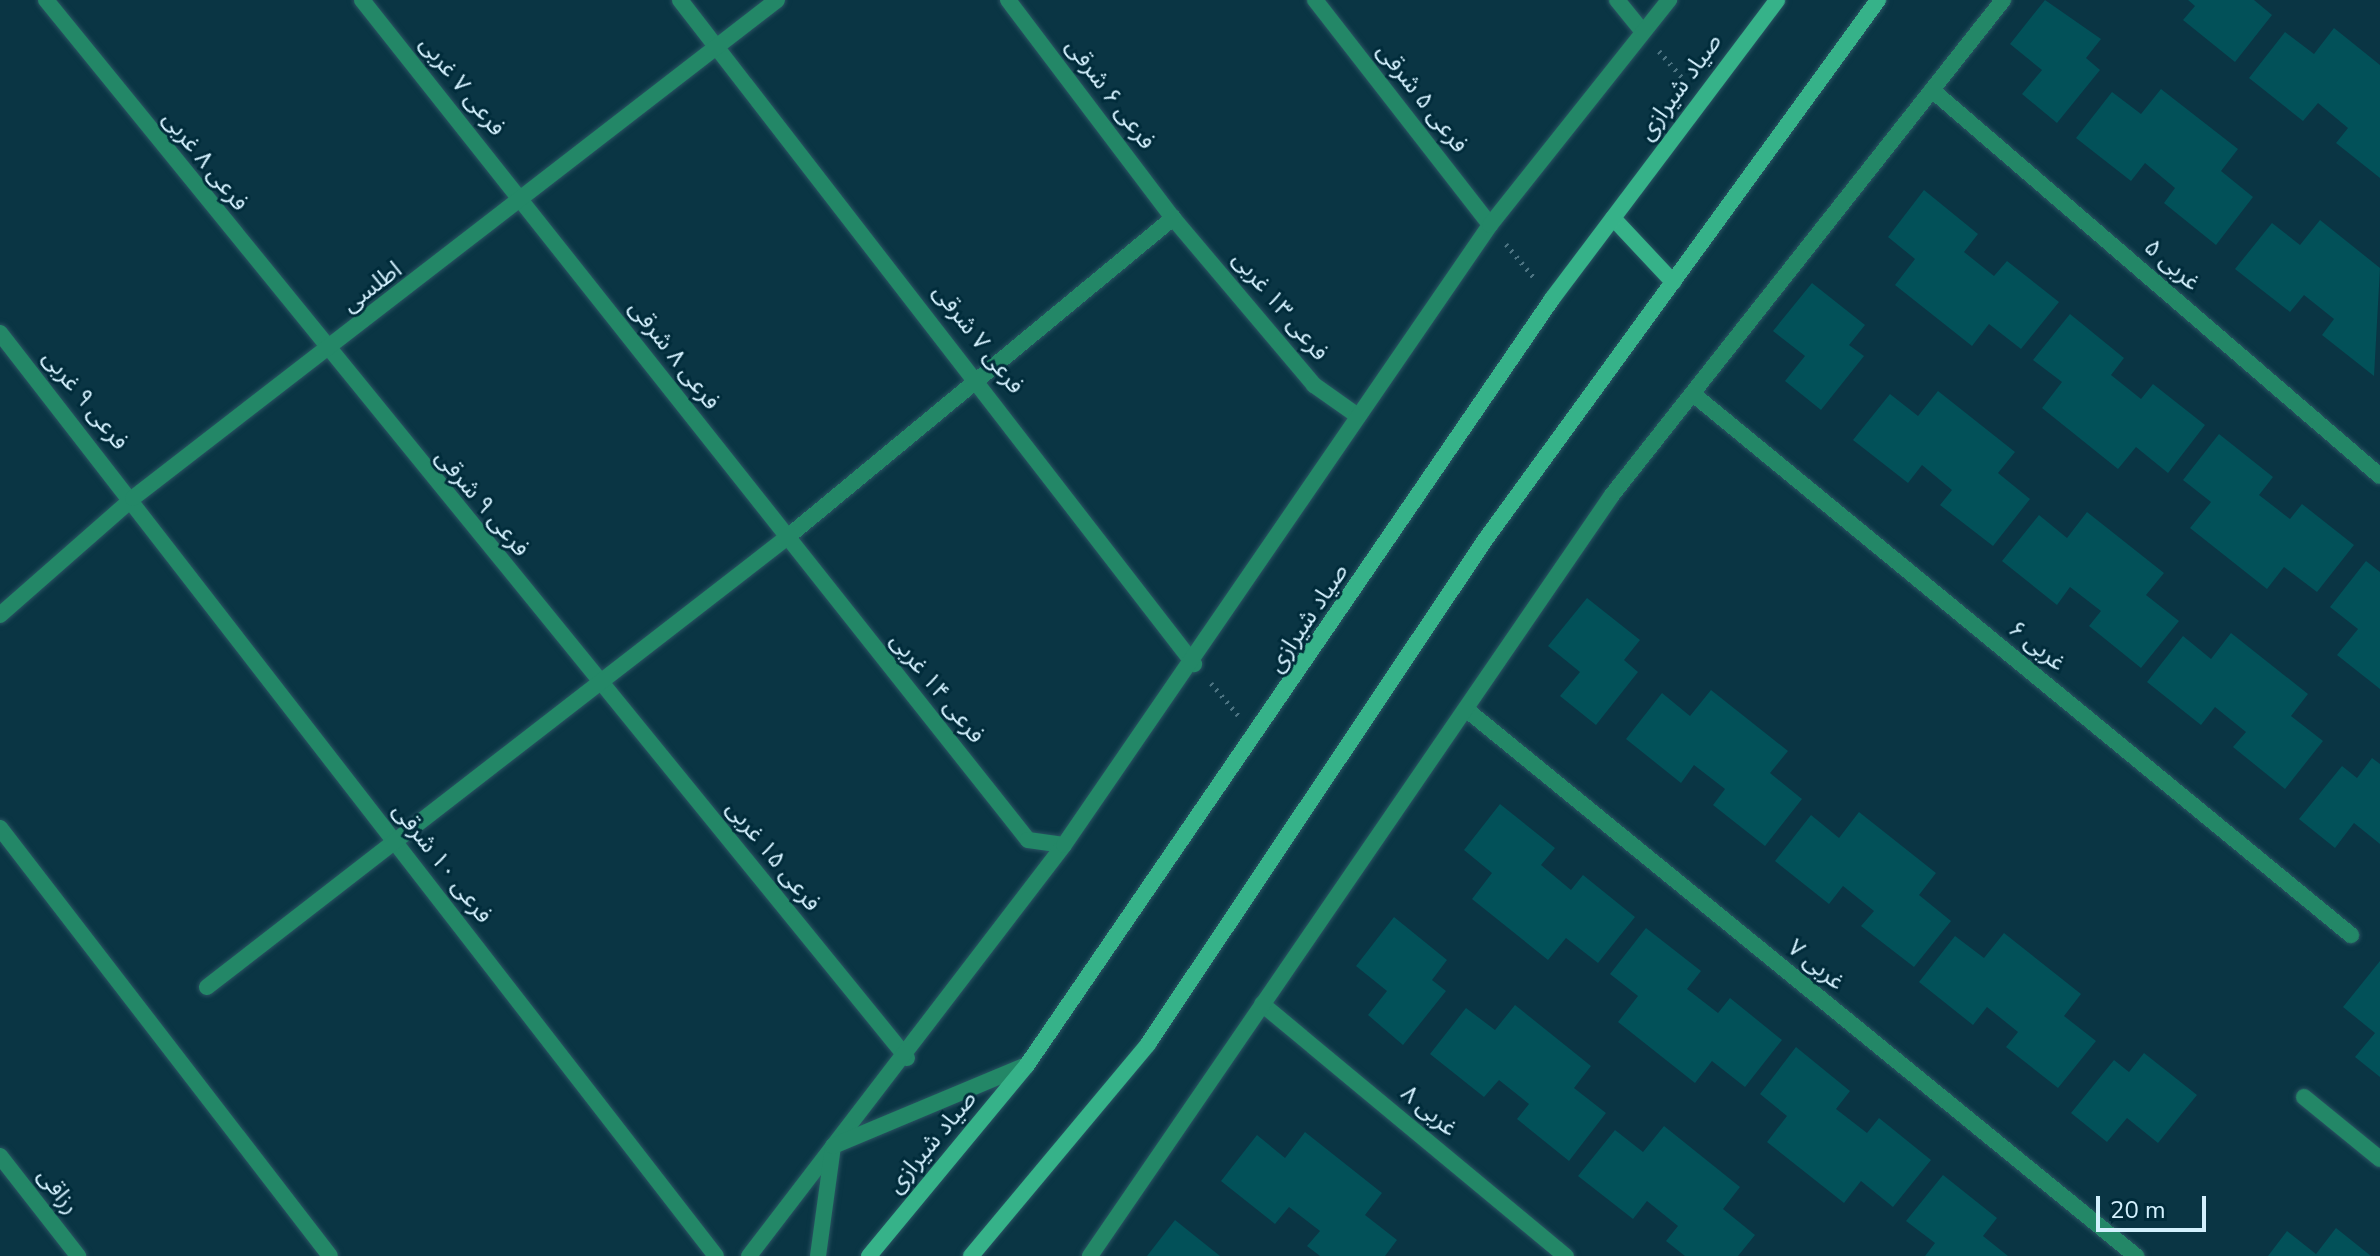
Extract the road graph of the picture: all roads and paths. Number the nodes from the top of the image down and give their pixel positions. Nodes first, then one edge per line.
1 (46, 0) edge
2 (362, 0) edge
3 (680, 0) edge
4 (777, 0) edge
5 (1008, 0) edge
6 (1315, 0) edge
7 (1617, 0) edge
8 (1669, 0) edge
9 (1777, 0) edge
10 (1878, 0) edge
11 (2003, 0) edge
12 (1643, 32) junction
13 (718, 49) junction
14 (1932, 90) junction
15 (1702, 100) junction
16 (524, 202) junction
17 (1173, 218) junction
18 (1613, 218) junction
19 (1490, 225) junction
20 (1673, 282) junction
21 (1552, 299) junction
22 (0, 333) edge
23 (327, 352) junction
24 (980, 379) junction
25 (1693, 394) junction
26 (1358, 416) junction
27 (2380, 476) edge
28 (133, 498) junction
29 (785, 539) junction
30 (0, 615) edge
31 (1194, 664) junction
32 (601, 684) junction
33 (1467, 710) junction
34 (1256, 735) junction
35 (0, 828) edge
36 (396, 844) junction
37 (1064, 845) junction
38 (2351, 935) dead end
39 (207, 987) dead end
40 (1262, 1004) junction
41 (907, 1058) junction
42 (1027, 1065) junction
43 (2304, 1097) dead end
44 (833, 1146) junction
45 (0, 1156) edge
46 (2380, 1159) edge
47 (78, 1256) edge
48 (330, 1256) edge
49 (716, 1256) edge
50 (749, 1256) edge
51 (818, 1256) edge
52 (869, 1256) edge
53 (971, 1256) edge
54 (1090, 1256) edge
55 (1566, 1256) edge
56 (2136, 1256) edge

1 - 23 street, فرعی ۸ غربی
2 - 16 street, فرعی ۷ غربی
3 - 13 street, فرعی ۷ شرقی
4 - 13 street, اطلسی
5 - 17 street, فرعی ۶ شرقی
6 - 19 street, فرعی ۵ شرقی
7 - 12 street
8 - 12 street
9 - 15 main road, صیاد شیرازی
10 - 20 main road
11 - 14 street
12 - 15 path
12 - 19 street
13 - 16 street, اطلسی
13 - 24 street, فرعی ۷ شرقی
14 - 25 street
14 - 27 street, ۵ غربی
15 - 18 main road, صیاد شیرازی
16 - 23 street, اطلسی
16 - 29 street, فرعی ۸ شرقی
17 - 24 street
17 - 26 street, فرعی ۱۳ غربی
18 - 20 main road
18 - 21 main road, صیاد شیرازی
19 - 21 path
19 - 26 street
20 - 53 main road
21 - 34 main road, صیاد شیرازی
22 - 28 street, فرعی ۹ غربی
23 - 28 street, اطلسی
23 - 32 street, فرعی ۹ شرقی
24 - 29 street
24 - 31 street, فرعی ۷ شرقی
25 - 33 street
25 - 38 street, ۶ غربی
26 - 31 street
28 - 30 street, اطلسی
28 - 36 street, فرعی ۱۰ شرقی
29 - 32 street
29 - 37 street, فرعی ۱۴ غربی
31 - 34 path
31 - 37 street
32 - 36 street
32 - 41 street, فرعی ۱۵ غربی
33 - 40 street
33 - 56 street, ۷ غربی
34 - 42 main road, صیاد شیرازی
35 - 48 street
36 - 39 street
36 - 49 street, فرعی ۱۰ شرقی
37 - 41 street
40 - 54 street
40 - 55 street, ۸ غربی
41 - 44 street
42 - 44 street
42 - 52 main road, صیاد شیرازی
43 - 46 street
44 - 50 street
44 - 51 street
45 - 47 street, رزاقی

